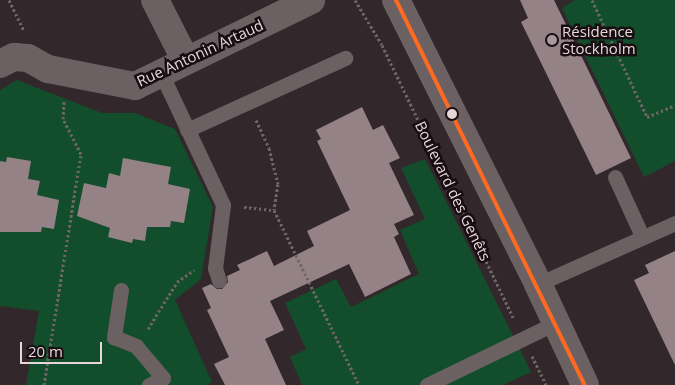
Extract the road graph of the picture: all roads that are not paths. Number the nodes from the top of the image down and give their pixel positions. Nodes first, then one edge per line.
1 (155, 0) edge
2 (311, 0) edge
3 (396, 0) edge
4 (345, 58) dead end
5 (186, 61) junction
6 (0, 64) edge
7 (161, 73) junction
8 (188, 130) junction
9 (615, 177) dead end
10 (675, 223) edge
11 (642, 236) junction
12 (219, 280) dead end
13 (538, 284) junction
14 (121, 290) dead end
15 (555, 323) junction
16 (149, 385) edge
17 (427, 385) edge
18 (585, 385) edge

1 - 5 street
2 - 5 street, Rue Antonin Artaud
3 - 13 street
4 - 8 lane
5 - 7 street, Rue Antonin Artaud
6 - 7 street, Rue Antonin Artaud
7 - 8 lane
8 - 12 lane
9 - 11 lane
10 - 11 lane
11 - 13 lane
13 - 15 street
14 - 16 lane
15 - 17 lane
15 - 18 street

